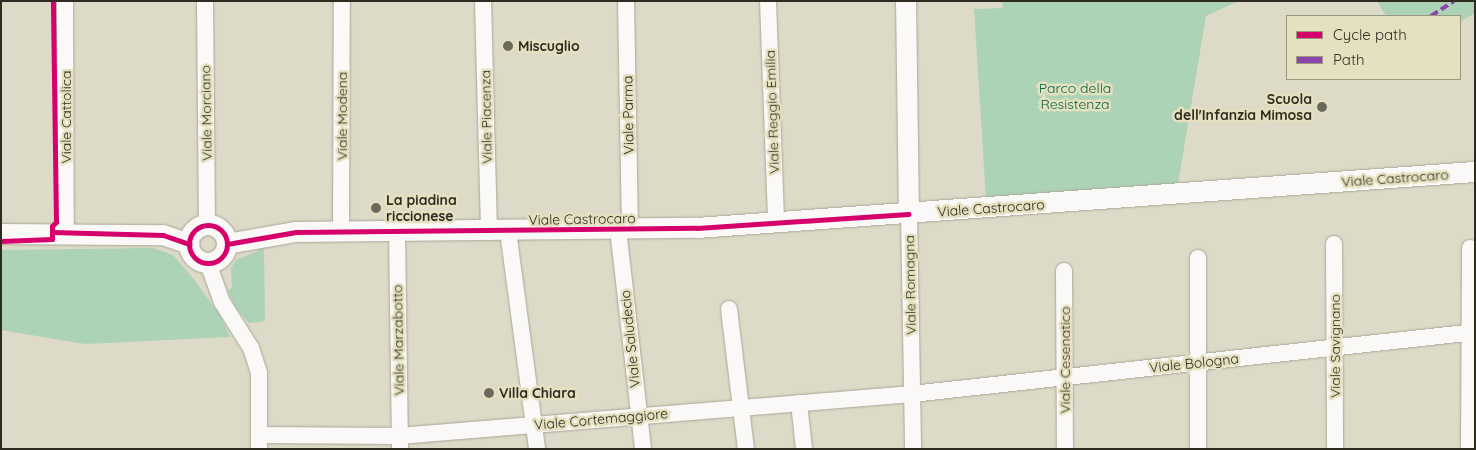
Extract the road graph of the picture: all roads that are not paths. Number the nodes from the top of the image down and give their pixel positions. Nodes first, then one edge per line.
1 (65, 1) edge
2 (205, 1) edge
3 (342, 1) edge
4 (484, 1) edge
5 (626, 1) edge
6 (768, 1) edge
7 (906, 1) edge
8 (1475, 172) edge
9 (909, 214) junction
10 (776, 223) junction
11 (207, 225) junction
12 (624, 229) junction
13 (66, 232) junction
14 (342, 232) junction
15 (404, 232) junction
16 (491, 232) junction
17 (1, 234) edge
18 (189, 244) junction
19 (227, 244) junction
20 (1334, 244) dead end
21 (1470, 248) dead end
22 (1198, 258) dead end
23 (208, 263) junction
24 (1064, 271) dead end
25 (729, 308) dead end
26 (1472, 332) edge
27 (1334, 348) junction
28 (1198, 363) junction
29 (1065, 377) junction
30 (912, 394) junction
31 (799, 404) junction
32 (741, 408) junction
33 (639, 416) junction
34 (534, 425) junction
35 (259, 442) edge
36 (290, 442) edge
37 (399, 442) edge
38 (537, 449) edge
39 (643, 449) edge
40 (746, 449) edge
41 (804, 449) edge
42 (913, 449) edge
43 (1065, 449) edge
44 (1198, 449) edge
45 (1335, 449) edge
46 (1469, 449) edge

1 - 13 street, Viale Cattolica
2 - 11 street, Viale Morciano
3 - 14 street, Viale Modena
4 - 16 street, Viale Piacenza
5 - 12 street, Viale Parma
6 - 10 street, Viale Reggio Emilia
7 - 9 street, Viale Romagna
8 - 9 street, Viale Castrocaro
9 - 10 street, Viale Castrocaro
9 - 30 street, Viale Romagna
10 - 12 street, Viale Castrocaro
11 - 18 street
11 - 19 street
12 - 16 street, Viale Castrocaro
12 - 33 street, Viale Saludecio
13 - 17 street
13 - 18 street
14 - 15 street, Viale Castrocaro
14 - 19 street, Viale Castrocaro
15 - 16 street, Viale Castrocaro
15 - 37 street, Viale Marzabotto
16 - 34 street, Viale Piacenza
18 - 23 street
19 - 23 street
20 - 27 street, Viale Savignano
21 - 26 street
22 - 28 street
23 - 35 street
24 - 29 street, Viale Cesenatico
25 - 32 street
26 - 27 street, Viale Bologna
26 - 46 street
27 - 28 street, Viale Bologna
27 - 45 street, Viale Savignano
28 - 29 street, Viale Bologna
28 - 44 street
29 - 30 street, Viale Bologna
29 - 43 street, Viale Cesenatico
30 - 31 street, Viale Cortemaggiore
30 - 42 street, Viale Romagna
31 - 32 street, Viale Cortemaggiore
31 - 41 street
32 - 33 street, Viale Cortemaggiore
32 - 40 street
33 - 34 street, Viale Cortemaggiore
33 - 39 street, Viale Saludecio
34 - 37 street, Viale Cortemaggiore
34 - 38 street, Viale Piacenza
35 - 36 street, Viale Cortemaggiore
36 - 37 street, Viale Cortemaggiore

